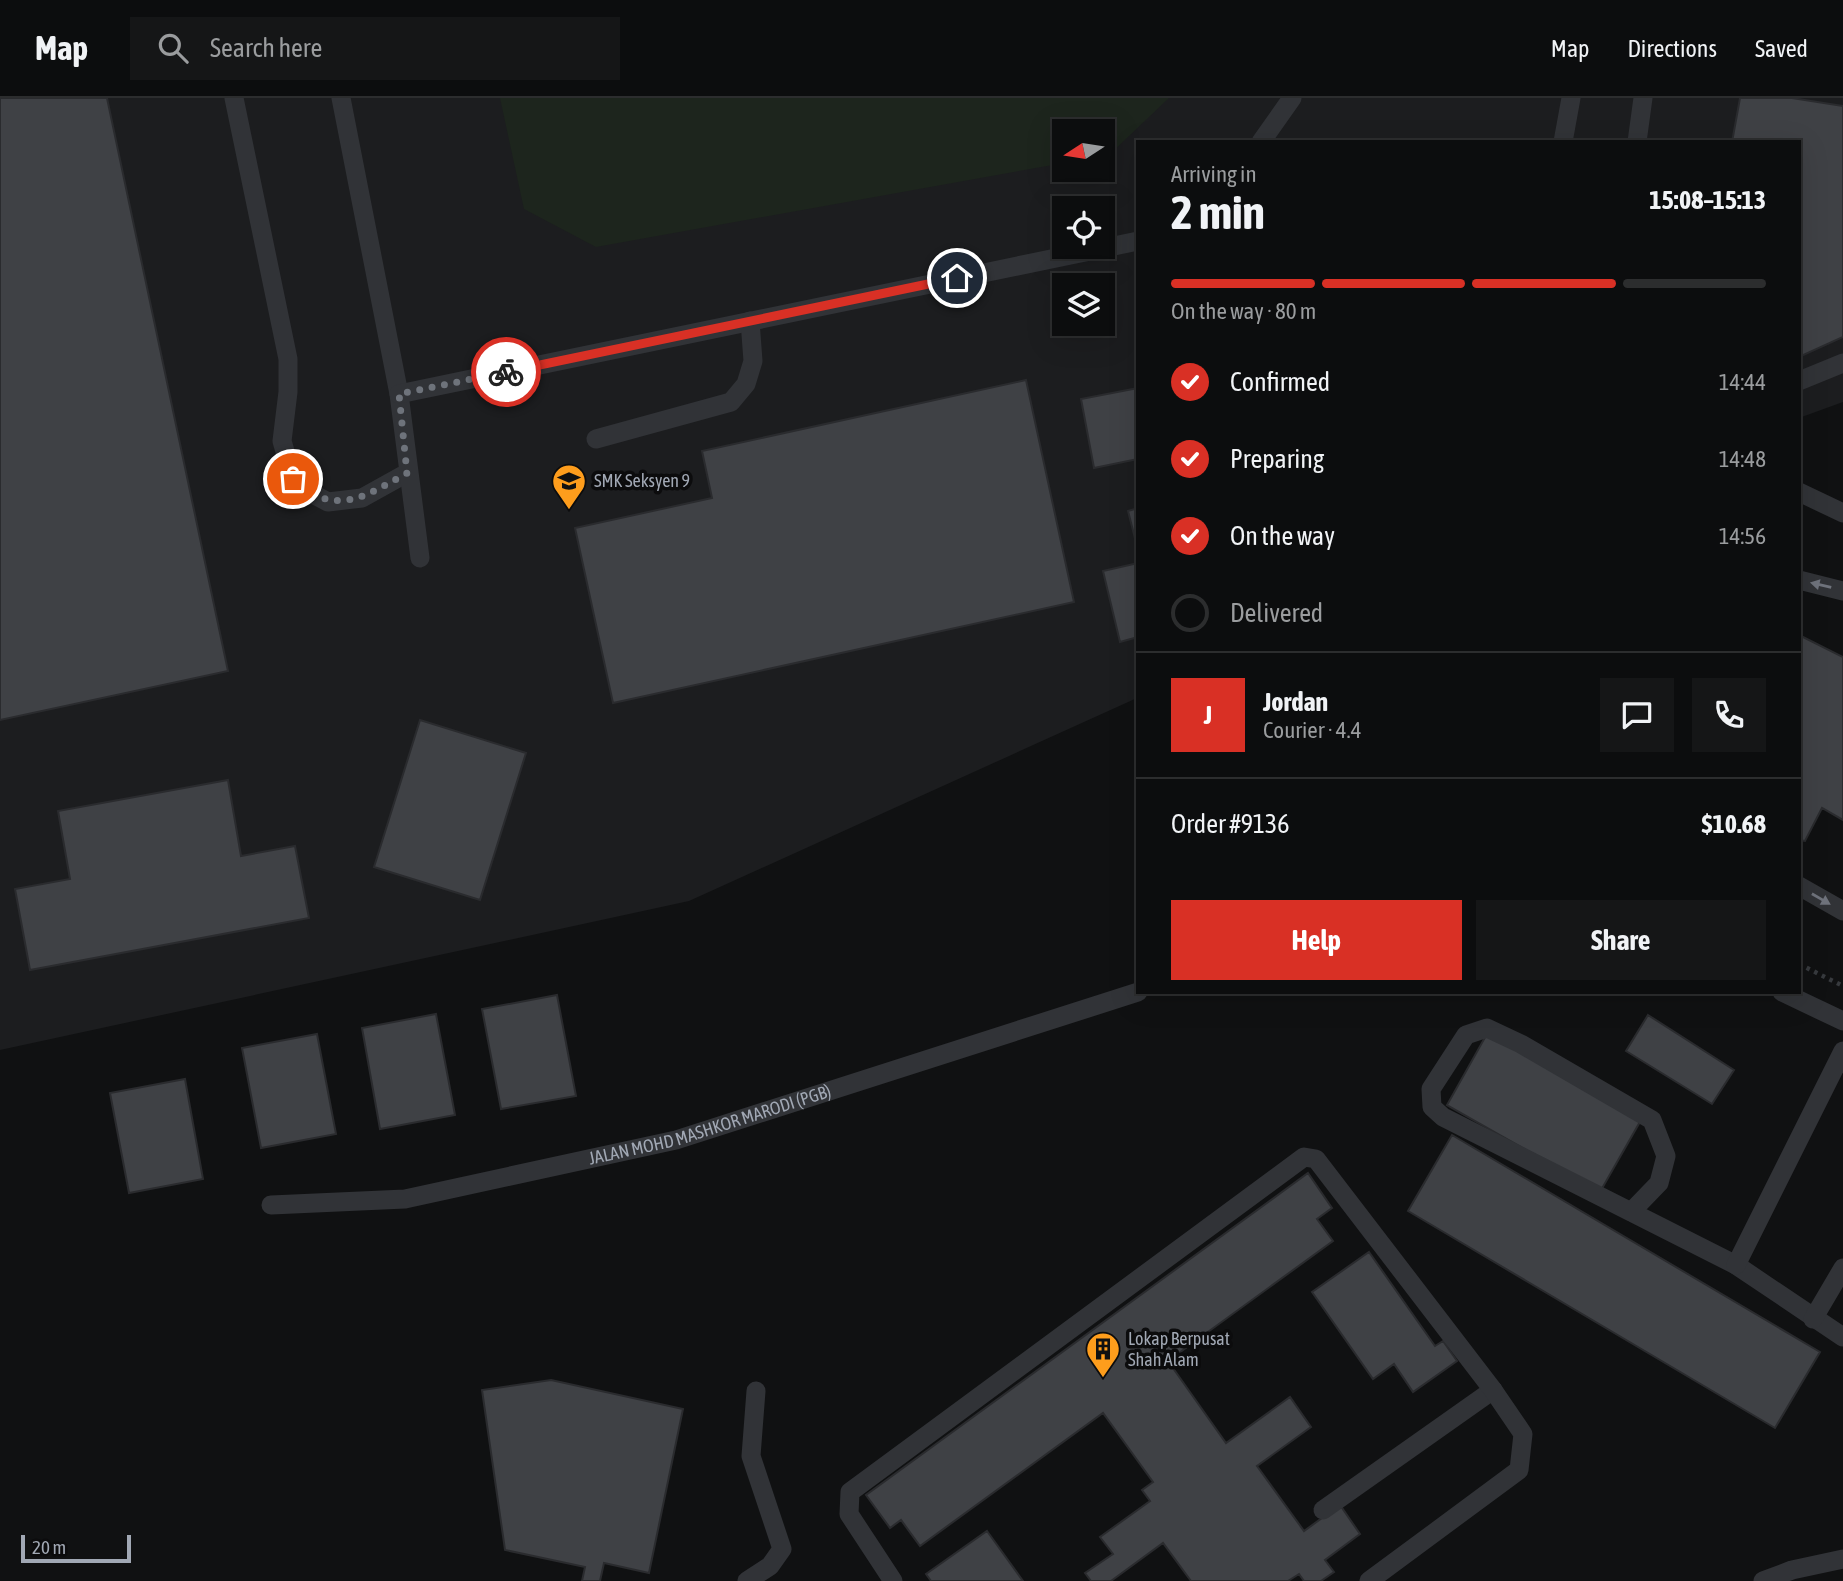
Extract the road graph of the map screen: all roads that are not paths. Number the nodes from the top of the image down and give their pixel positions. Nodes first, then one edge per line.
1 (234, 98) edge
2 (341, 98) edge
3 (1292, 98) edge
4 (1571, 98) edge
5 (1643, 98) edge
6 (1262, 140) edge
7 (1563, 140) edge
8 (1637, 140) edge
9 (1136, 241) edge
10 (750, 321) junction
11 (1843, 363) edge
12 (1801, 380) edge
13 (399, 394) junction
14 (596, 439) dead end
15 (407, 473) junction
16 (1801, 493) edge
17 (1843, 513) edge
18 (420, 558) dead end
19 (1801, 580) edge
20 (1843, 591) edge
21 (1801, 887) edge
22 (1843, 911) edge
23 (1136, 993) edge
24 (1786, 994) edge
25 (1843, 1021) edge
26 (1843, 1051) edge
27 (271, 1205) dead end
28 (1632, 1212) junction
29 (1736, 1265) junction
30 (1843, 1268) edge
31 (1813, 1319) junction
32 (1843, 1337) edge
33 (1493, 1390) junction
34 (756, 1391) dead end
35 (1323, 1510) dead end
36 (1843, 1559) edge
37 (747, 1581) edge
38 (893, 1581) edge
39 (1369, 1581) edge
40 (1763, 1581) edge

1 - 15 lane
2 - 13 lane
3 - 6 lane
4 - 7 lane
5 - 8 lane
9 - 10 lane
10 - 13 lane
10 - 14 lane
11 - 12 lane
13 - 15 lane
15 - 18 lane
16 - 17 lane
20 -> 19 lane
21 -> 22 lane
23 - 27 lane, JALAN MOHD MASHKOR MARODI (PGB)
24 - 25 lane
26 - 29 lane
28 - 28 lane
28 - 29 lane
29 - 31 lane
30 - 31 lane
31 - 32 lane
33 - 35 lane
33 - 38 lane
33 - 39 lane
34 - 37 lane
36 - 40 lane

